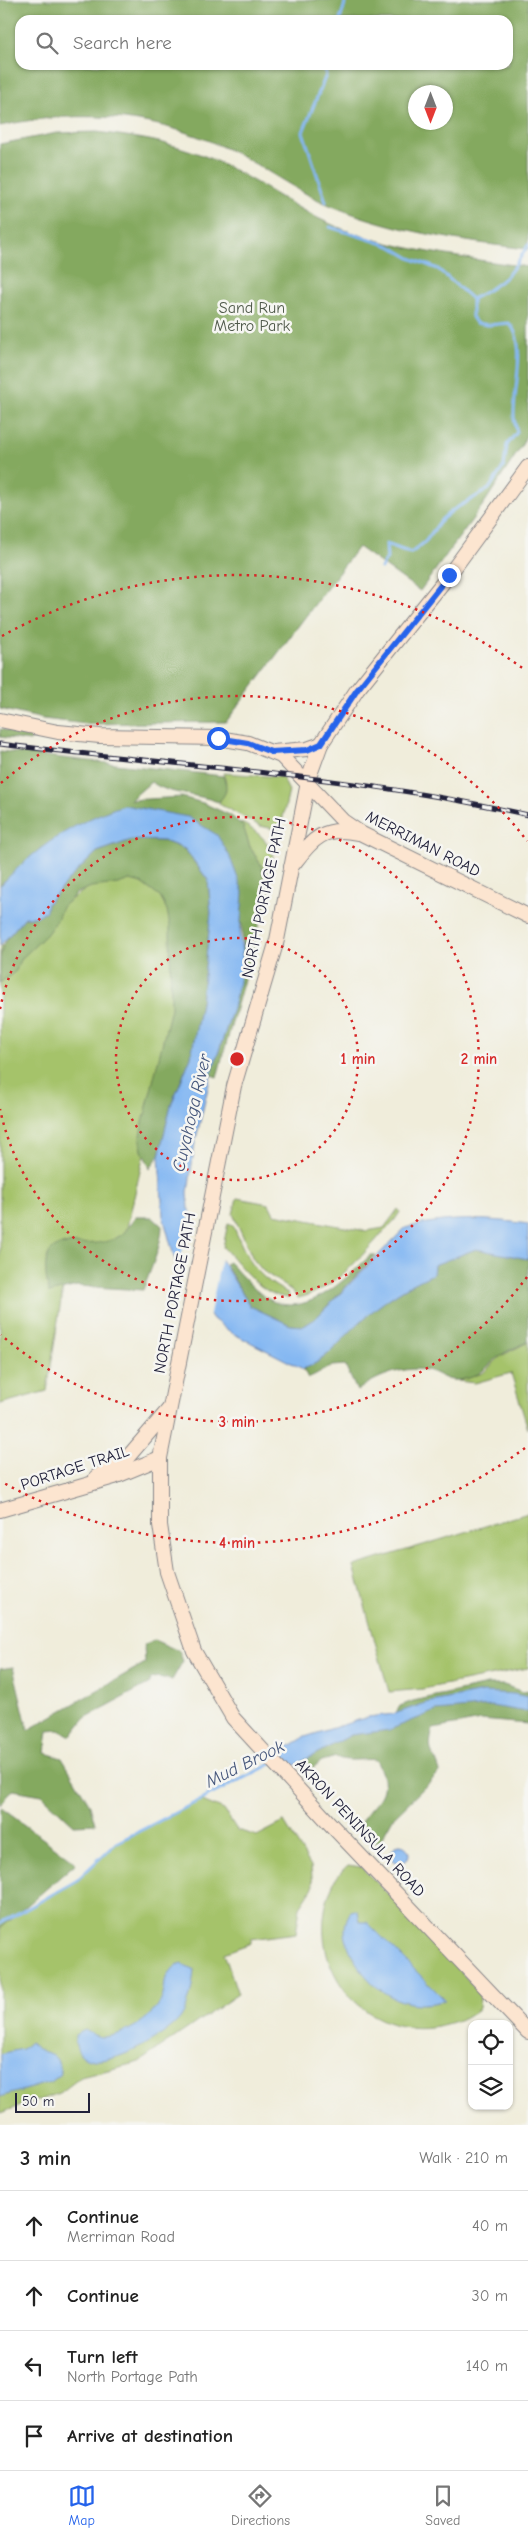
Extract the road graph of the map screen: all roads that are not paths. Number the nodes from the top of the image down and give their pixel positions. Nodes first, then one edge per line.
1 (528, 467) edge
2 (0, 720) edge
3 (321, 744) junction
4 (271, 752) junction
5 (308, 783) junction
6 (362, 834) junction
7 (290, 867) junction
8 (528, 916) edge
9 (171, 1406) junction
10 (160, 1458) junction
11 (82, 1486) junction
12 (0, 1510) edge
13 (528, 2032) edge

1 - 3 main road, NORTH PORTAGE PATH
2 - 4 main road, MERRIMAN ROAD
3 - 4 main road
3 - 5 main road, NORTH PORTAGE PATH
4 - 5 main road, MERRIMAN ROAD
5 - 6 main road, MERRIMAN ROAD
5 - 7 main road, NORTH PORTAGE PATH
6 - 7 main road
6 - 8 main road, MERRIMAN ROAD
7 - 9 main road, NORTH PORTAGE PATH
9 - 10 main road, NORTH PORTAGE PATH
9 - 11 main road
10 - 11 main road, PORTAGE TRAIL
10 - 13 main road, AKRON PENINSULA ROAD
11 - 12 main road, PORTAGE TRAIL

